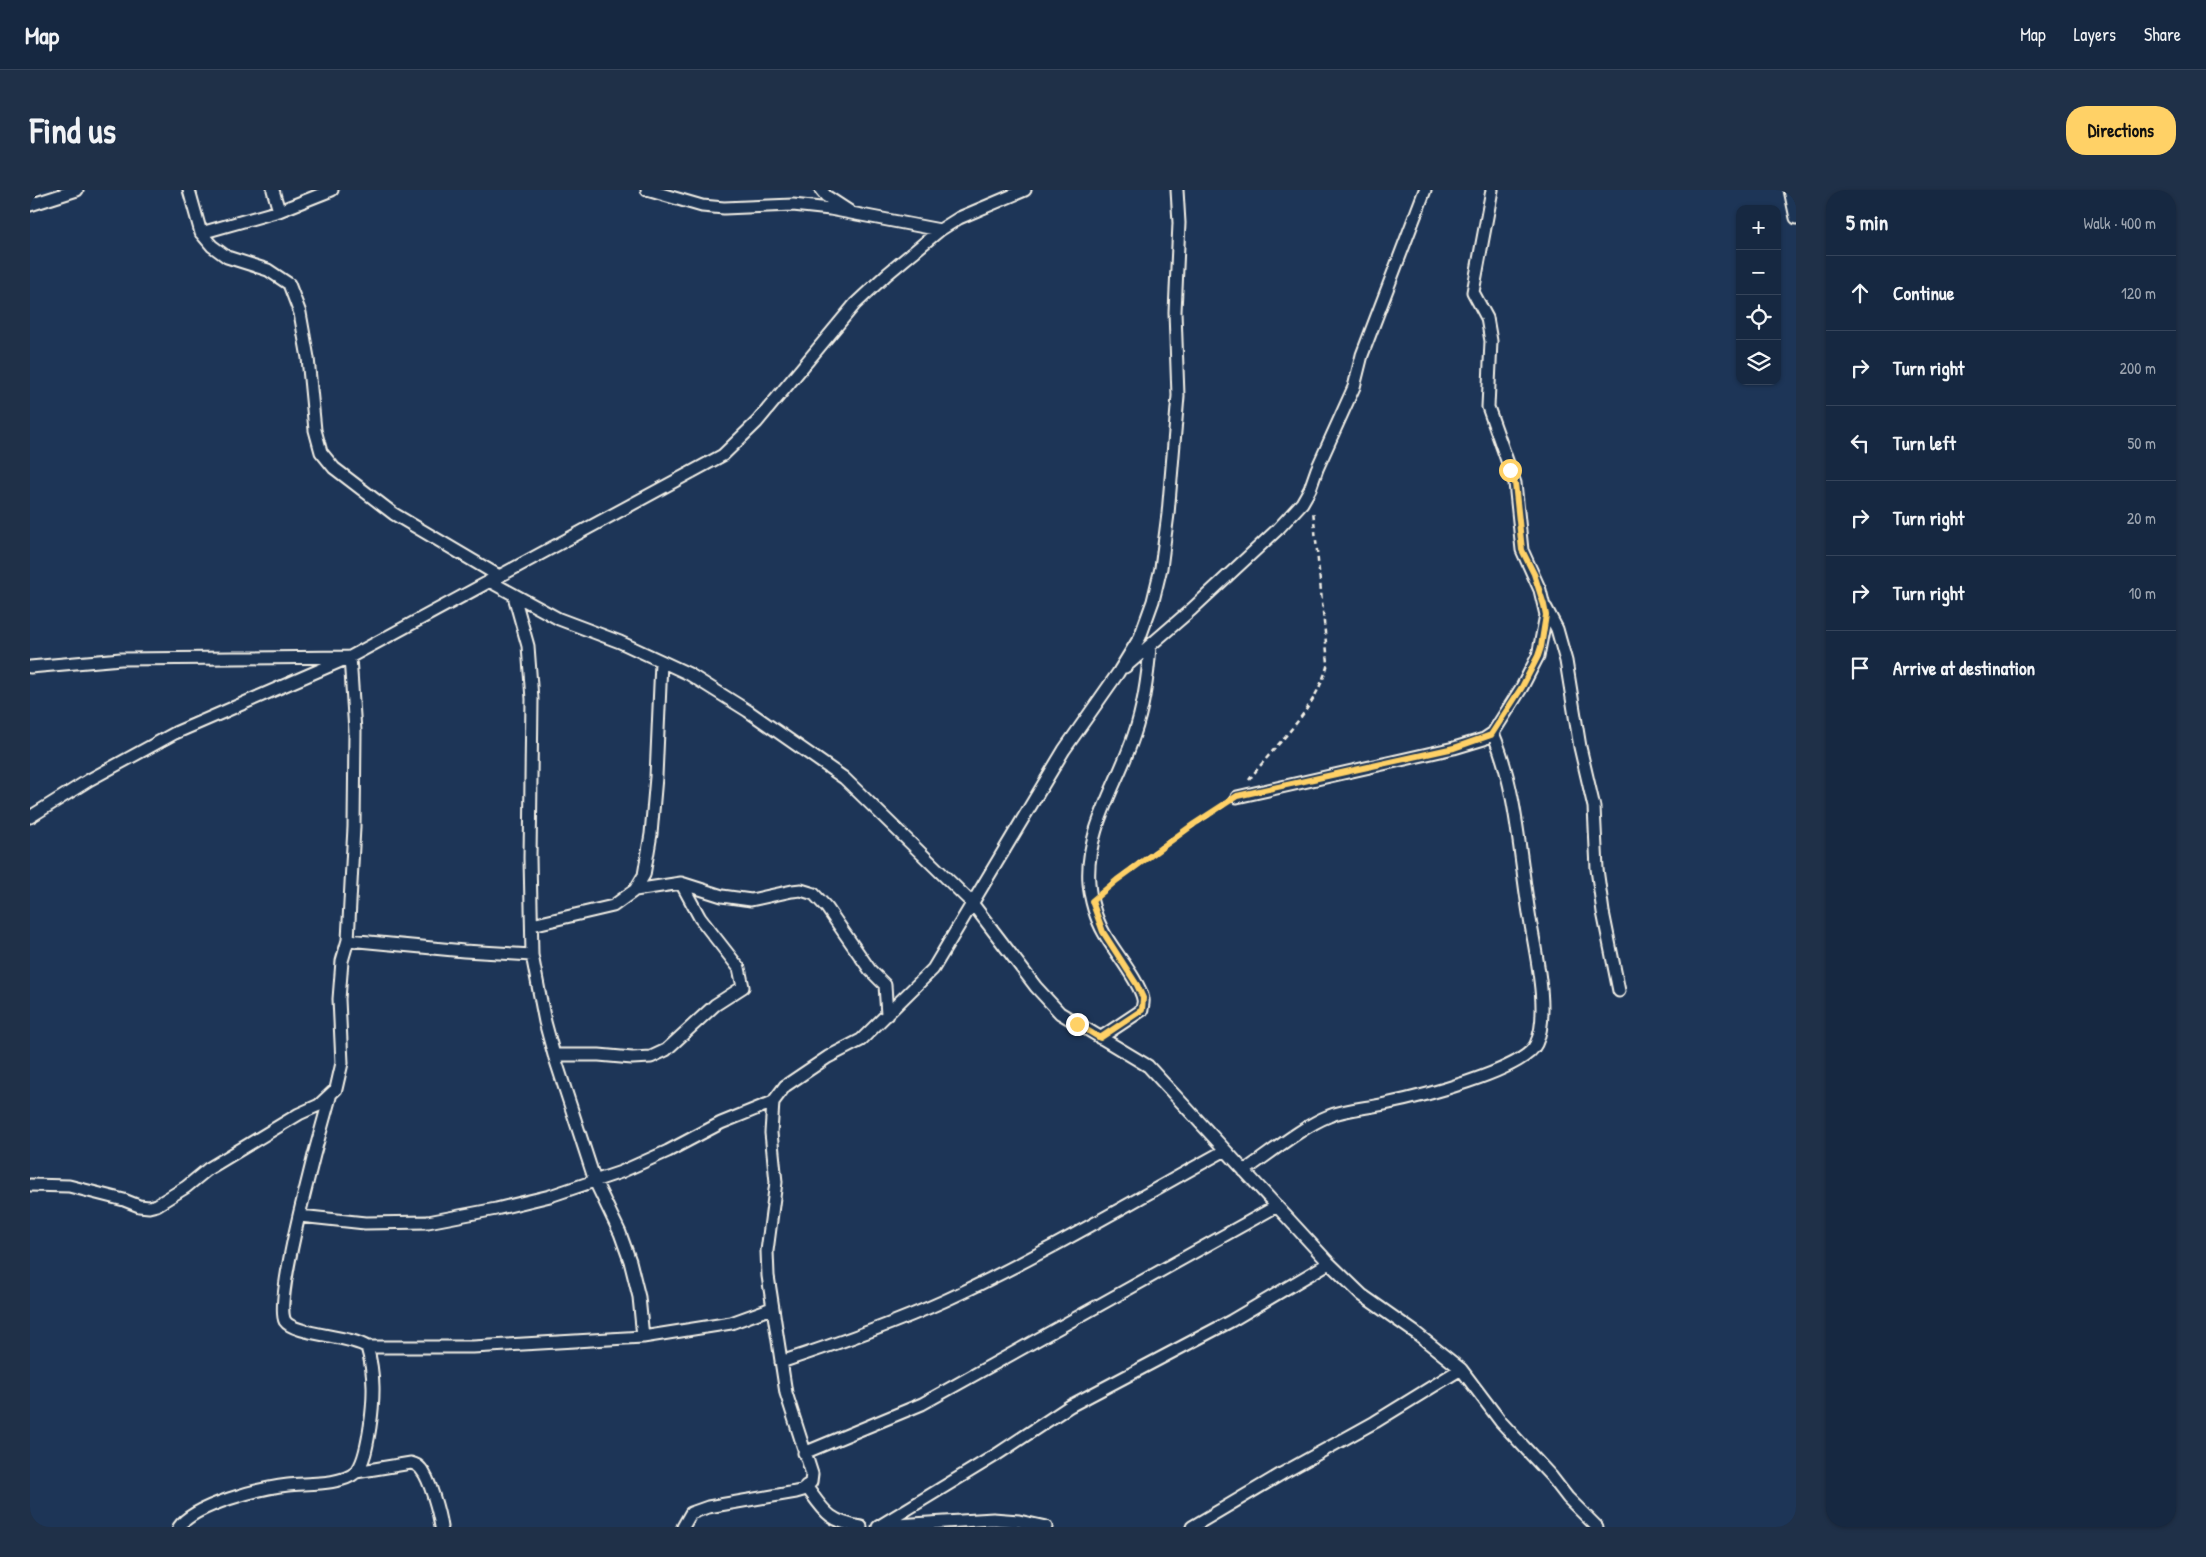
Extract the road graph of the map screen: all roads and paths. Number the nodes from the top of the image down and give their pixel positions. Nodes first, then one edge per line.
1 (76, 190) edge
2 (189, 190) edge
3 (273, 190) edge
4 (332, 190) edge
5 (647, 190) edge
6 (821, 190) edge
7 (1025, 190) edge
8 (1177, 190) edge
9 (1425, 190) edge
10 (1492, 190) edge
11 (1790, 190) edge
12 (30, 205) edge
13 (279, 210) junction
14 (855, 214) junction
15 (1796, 218) edge
16 (940, 230) junction
17 (202, 233) junction
18 (1310, 489) junction
19 (494, 578) junction
20 (514, 596) junction
21 (1544, 605) junction
22 (1150, 646) junction
23 (350, 656) junction
24 (662, 662) junction
25 (30, 667) edge
26 (1118, 673) junction
27 (1493, 732) junction
28 (1237, 796) junction
29 (30, 817) edge
30 (681, 883) junction
31 (635, 890) junction
32 (1092, 901) junction
33 (972, 903) junction
34 (532, 925) junction
35 (348, 940) junction
36 (532, 955) junction
37 (1619, 991) dead end
38 (887, 1015) junction
39 (1100, 1038) junction
40 (554, 1055) junction
41 (330, 1097) junction
42 (773, 1102) junction
43 (1224, 1151) junction
44 (1244, 1171) junction
45 (595, 1181) junction
46 (30, 1185) edge
47 (1278, 1206) junction
48 (300, 1216) junction
49 (1329, 1263) junction
50 (772, 1308) junction
51 (643, 1337) junction
52 (367, 1347) junction
53 (781, 1362) junction
54 (1461, 1369) junction
55 (804, 1453) junction
56 (356, 1472) junction
57 (806, 1486) junction
58 (179, 1527) edge
59 (442, 1527) edge
60 (683, 1527) edge
61 (861, 1527) edge
62 (875, 1527) edge
63 (878, 1527) edge
64 (1046, 1527) edge
65 (1192, 1527) edge
66 (1597, 1527) edge

1 - 12 street
2 - 17 street
3 - 13 street
4 - 13 street
5 - 14 street
6 - 14 street
7 - 16 street
8 - 26 street
9 - 18 street
10 - 21 street
11 - 15 street
13 - 17 street
14 - 16 street
16 - 19 street
17 - 19 street
18 - 22 street
18 - 28 path
19 - 20 street
19 - 23 street
20 - 24 street
20 - 34 street
21 - 27 street
21 - 37 street
22 - 26 street
22 - 32 street
23 - 25 street
23 - 29 street
23 - 35 street
24 - 31 street
24 - 33 street
26 - 33 street
27 - 28 street
27 - 44 street
28 - 32 path
30 - 31 street
30 - 38 street
30 - 40 street
31 - 34 street
32 - 39 street
33 - 38 street
33 - 39 street
34 - 36 street
35 - 36 street
35 - 41 street
36 - 40 street
38 - 42 street
39 - 43 street
40 - 45 street
41 - 46 street
41 - 48 street
42 - 45 street
42 - 50 street
43 - 44 street
43 - 53 street
44 - 47 street
45 - 48 street
45 - 51 street
47 - 49 street
47 - 55 street
48 - 52 street
49 - 54 street
49 - 63 street
50 - 51 street
50 - 53 street
51 - 52 street
52 - 56 street
53 - 55 street
54 - 65 street
54 - 66 street
55 - 57 street
56 - 58 street
56 - 59 street
57 - 60 street
57 - 61 street
62 - 63 street
63 - 64 street

